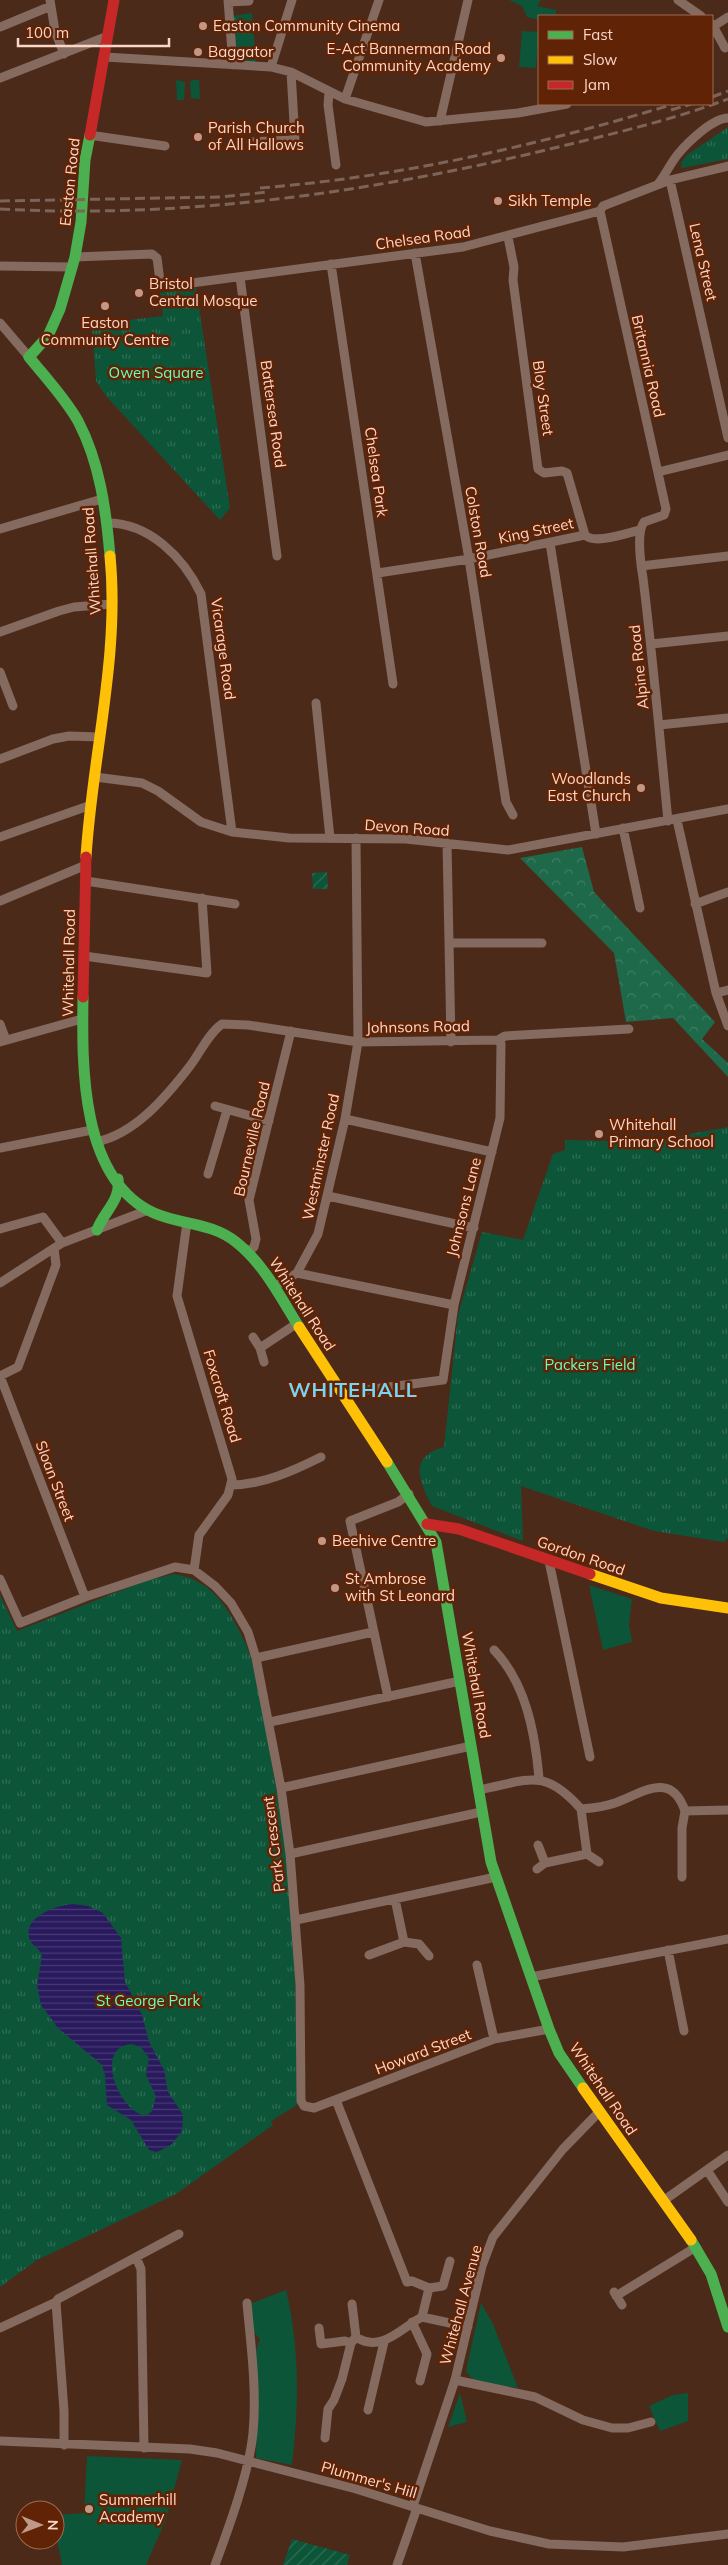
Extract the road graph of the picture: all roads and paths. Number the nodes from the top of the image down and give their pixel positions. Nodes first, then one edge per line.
1 (114, 0) edge
2 (292, 0) edge
3 (379, 0) edge
4 (468, 0) edge
5 (678, 0) edge
6 (228, 1) edge
7 (249, 1) edge
8 (51, 3) edge
9 (700, 15) edge
10 (728, 17) edge
11 (713, 25) edge
12 (0, 27) edge
13 (108, 36) junction
14 (725, 48) dead end
15 (64, 54) junction
16 (105, 57) junction
17 (233, 65) junction
18 (271, 67) junction
19 (291, 72) junction
20 (0, 78) edge
21 (329, 92) junction
22 (345, 99) junction
23 (562, 105) edge
24 (728, 118) edge
25 (440, 121) junction
26 (89, 135) junction
27 (251, 142) dead end
28 (165, 146) dead end
29 (674, 159) junction
30 (336, 165) dead end
31 (728, 166) edge
32 (669, 176) junction
33 (683, 177) junction
34 (600, 211) junction
35 (508, 237) junction
36 (415, 253) junction
37 (73, 262) junction
38 (331, 264) junction
39 (0, 266) edge
40 (240, 277) junction
41 (0, 323) edge
42 (29, 357) junction
43 (728, 438) edge
44 (728, 455) edge
45 (658, 472) junction
46 (102, 499) junction
47 (106, 523) junction
48 (0, 529) edge
49 (640, 530) junction
50 (586, 535) junction
51 (550, 543) junction
52 (277, 556) dead end
53 (728, 556) edge
54 (469, 560) junction
55 (641, 566) junction
56 (378, 573) junction
57 (111, 604) junction
58 (0, 632) edge
59 (728, 636) edge
60 (652, 644) junction
61 (0, 672) edge
62 (393, 684) dead end
63 (316, 703) dead end
64 (14, 706) dead end
65 (728, 718) edge
66 (659, 725) junction
67 (100, 737) junction
68 (0, 759) edge
69 (95, 777) junction
70 (91, 805) junction
71 (728, 809) edge
72 (513, 815) dead end
73 (673, 821) junction
74 (623, 828) junction
75 (232, 832) junction
76 (596, 834) junction
77 (0, 836) edge
78 (330, 838) junction
79 (356, 838) junction
80 (447, 844) junction
81 (86, 865) junction
82 (86, 881) junction
83 (728, 892) edge
84 (202, 898) junction
85 (0, 901) edge
86 (235, 904) dead end
87 (695, 904) junction
88 (640, 908) dead end
89 (450, 943) junction
90 (542, 943) dead end
91 (84, 956) junction
92 (728, 990) edge
93 (716, 993) junction
94 (82, 1019) junction
95 (0, 1024) edge
96 (728, 1026) edge
97 (630, 1029) dead end
98 (291, 1031) junction
99 (498, 1040) junction
100 (3, 1041) edge
101 (358, 1042) junction
102 (451, 1042) junction
103 (215, 1106) dead end
104 (228, 1110) junction
105 (345, 1119) junction
106 (269, 1121) junction
107 (92, 1130) junction
108 (96, 1142) junction
109 (0, 1148) edge
110 (492, 1152) junction
111 (208, 1174) dead end
112 (118, 1179) junction
113 (328, 1196) junction
114 (148, 1210) junction
115 (187, 1222) junction
116 (474, 1228) junction
117 (0, 1229) edge
118 (97, 1230) junction
119 (58, 1246) junction
120 (248, 1252) junction
121 (297, 1273) junction
122 (0, 1283) edge
123 (274, 1287) junction
124 (454, 1305) junction
125 (296, 1324) junction
126 (253, 1337) dead end
127 (260, 1348) junction
128 (264, 1362) dead end
129 (0, 1376) edge
130 (345, 1399) junction
131 (320, 1457) dead end
132 (232, 1485) junction
133 (409, 1494) junction
134 (427, 1524) junction
135 (549, 1561) junction
136 (194, 1570) junction
137 (0, 1579) edge
138 (85, 1596) junction
139 (728, 1608) edge
140 (373, 1629) junction
141 (494, 1650) dead end
142 (256, 1658) junction
143 (460, 1681) junction
144 (388, 1697) junction
145 (270, 1722) junction
146 (471, 1746) junction
147 (590, 1757) dead end
148 (539, 1778) junction
149 (281, 1788) junction
150 (478, 1790) junction
151 (581, 1809) junction
152 (685, 1810) junction
153 (728, 1810) edge
154 (481, 1812) junction
155 (538, 1845) dead end
156 (290, 1854) junction
157 (587, 1854) junction
158 (599, 1862) dead end
159 (692, 1862) dead end
160 (545, 1863) junction
161 (681, 1863) junction
162 (537, 1869) dead end
163 (496, 1877) junction
164 (682, 1877) dead end
165 (395, 1898) junction
166 (296, 1920) junction
167 (728, 1939) edge
168 (404, 1942) junction
169 (668, 1950) junction
170 (369, 1954) dead end
171 (429, 1956) dead end
172 (477, 1965) dead end
173 (531, 1977) junction
174 (549, 2029) junction
175 (684, 2031) dead end
176 (494, 2039) junction
177 (336, 2100) junction
178 (310, 2108) joint
179 (599, 2112) junction
180 (728, 2155) edge
181 (707, 2170) junction
182 (663, 2201) junction
183 (728, 2202) edge
184 (179, 2234) dead end
185 (696, 2247) junction
186 (136, 2257) junction
187 (450, 2261) dead end
188 (429, 2288) junction
189 (56, 2302) junction
190 (246, 2303) dead end
191 (352, 2304) dead end
192 (622, 2305) dead end
193 (422, 2317) junction
194 (412, 2322) junction
195 (468, 2327) junction
196 (728, 2327) edge
197 (0, 2328) edge
198 (319, 2328) dead end
199 (354, 2340) junction
200 (384, 2342) junction
201 (455, 2380) junction
202 (420, 2381) dead end
203 (368, 2410) dead end
204 (651, 2422) dead end
205 (325, 2438) dead end
206 (0, 2442) edge
207 (64, 2445) junction
208 (144, 2448) junction
209 (248, 2461) junction
210 (415, 2507) junction
211 (728, 2534) edge
212 (215, 2565) edge
213 (397, 2565) edge

1 - 13 main road, Easton Road
2 - 18 street
3 - 22 street
4 - 25 street
5 - 9 street
6 - 7 street
6 - 17 street
8 - 12 street
8 - 15 street
10 - 11 street
11 - 14 street
13 - 15 street
13 - 16 main road, Easton Road
15 - 20 street
16 - 17 street
16 - 26 main road, Easton Road
17 - 18 street
18 - 19 street
19 - 21 street
19 - 27 street
21 - 22 street
21 - 30 street
22 - 25 street
23 - 25 street
24 - 29 street
26 - 28 street
26 - 37 main road, Easton Road
29 - 32 street
29 - 33 street
31 - 33 street, Chelsea Road
32 - 33 street, Chelsea Road
32 - 34 street, Chelsea Road
32 - 43 street, Lena Street
34 - 35 street, Chelsea Road
34 - 45 street, Britannia Road
35 - 36 street, Chelsea Road
35 - 50 street, Bloy Street
36 - 38 street, Chelsea Road
36 - 54 street, Colston Road
37 - 39 street
37 - 40 street, Chelsea Road
37 - 42 main road, Easton Road
38 - 40 street, Chelsea Road
38 - 56 street, Chelsea Park
40 - 52 street, Battersea Road
41 - 42 street, Whitehall Road
42 - 46 main road, Whitehall Road
44 - 45 street
45 - 49 street, Britannia Road
46 - 47 main road, Whitehall Road
46 - 48 street
47 - 57 main road, Whitehall Road
47 - 75 street, Vicarage Road
49 - 50 street, King Street
49 - 55 street, Alpine Road
50 - 51 street, King Street
51 - 54 street, King Street
51 - 76 street
53 - 55 street
54 - 56 street, King Street
54 - 72 street, Colston Road
55 - 60 street, Alpine Road
56 - 62 street, Chelsea Park
57 - 58 street
57 - 67 main road, Whitehall Road
59 - 60 street
60 - 66 street, Alpine Road
61 - 64 street
63 - 78 street
65 - 66 street
66 - 73 street, Alpine Road
67 - 68 street
67 - 69 main road, Whitehall Road
69 - 70 main road, Whitehall Road
69 - 75 street, Devon Road
70 - 77 street
70 - 81 main road, Whitehall Road
71 - 73 street, Devon Road
73 - 74 street, Devon Road
73 - 87 street, Alpine Road
74 - 76 street, Devon Road
74 - 88 street
75 - 78 street, Devon Road
76 - 80 street, Devon Road
78 - 79 street, Devon Road
79 - 80 street, Devon Road
79 - 101 street, Westminster Road
80 - 89 street
81 - 82 main road, Whitehall Road
81 - 85 street
82 - 84 street
82 - 91 main road, Whitehall Road
83 - 87 street
84 - 86 street
84 - 91 street
87 - 93 street, Alpine Road
89 - 90 street
89 - 102 street
91 - 94 main road, Whitehall Road
92 - 93 street
93 - 96 street, Alpine Road
94 - 100 street
94 - 107 main road, Whitehall Road
95 - 100 street
97 - 99 street, Johnsons Road
98 - 101 street, Johnsons Road
98 - 106 street, Bourneville Road
98 - 108 street, Johnsons Road
99 - 102 street, Johnsons Road
99 - 110 street, Johnsons Lane
101 - 102 street, Johnsons Road
101 - 105 street, Westminster Road
103 - 104 street
104 - 106 street
104 - 111 street
105 - 110 street
105 - 113 street, Westminster Road
106 - 120 street, Bourneville Road
107 - 108 main road, Whitehall Road
107 - 109 street
108 - 112 main road, Whitehall Road
110 - 116 street, Johnsons Lane
112 - 114 main road, Whitehall Road
112 - 118 main road
113 - 116 street
113 - 121 street, Westminster Road
114 - 115 main road, Whitehall Road
114 - 118 street
115 - 120 main road, Whitehall Road
115 - 132 street, Foxcroft Road
116 - 124 street, Johnsons Lane
117 - 119 street
118 - 119 street
119 - 122 street
119 - 129 street
120 - 123 main road, Whitehall Road
121 - 123 street
121 - 124 street
123 - 125 main road, Whitehall Road
124 - 130 street, Johnsons Lane
125 - 127 street
125 - 130 main road, Whitehall Road
126 - 127 street
127 - 128 street
129 - 138 street, Sloan Street
130 - 133 main road, Whitehall Road
131 - 132 street
132 - 136 street
133 - 134 main road, Whitehall Road
133 - 140 street
134 - 135 main road, Gordon Road
134 - 143 main road, Whitehall Road
135 - 139 main road, Gordon Road
135 - 147 street
136 - 138 street
136 - 142 street, Park Crescent
137 - 138 street
140 - 142 street
140 - 144 street
141 - 148 street
142 - 145 street, Park Crescent
143 - 144 street
143 - 146 main road, Whitehall Road
144 - 145 street
145 - 149 street, Park Crescent
146 - 149 street
146 - 150 main road, Whitehall Road
148 - 150 street
148 - 151 street
149 - 156 street, Park Crescent
150 - 154 main road, Whitehall Road
151 - 152 street
151 - 157 street
152 - 153 street
152 - 161 street
154 - 156 street
154 - 163 main road, Whitehall Road
155 - 160 street
156 - 166 street, Park Crescent
157 - 158 street
157 - 160 street
159 - 161 street
160 - 162 street
161 - 164 street
163 - 165 street
163 - 173 main road, Whitehall Road
165 - 166 street
165 - 168 street
166 - 178 street, Park Crescent
167 - 169 street
168 - 170 street
168 - 171 street
169 - 173 street
169 - 175 street
172 - 176 street
173 - 174 main road, Whitehall Road
174 - 176 street, Howard Street
174 - 179 main road, Whitehall Road
176 - 177 street, Howard Street
177 - 178 street, Howard Street
177 - 188 street
179 - 182 main road, Whitehall Road
179 - 195 street, Whitehall Avenue
180 - 181 street
181 - 182 street
181 - 183 street
182 - 185 main road, Whitehall Road
184 - 186 street
185 - 192 street
185 - 196 main road, Whitehall Road
186 - 189 street
186 - 208 street
187 - 188 street
188 - 193 street
189 - 197 street
189 - 207 street
190 - 209 street
191 - 199 street
193 - 194 street
193 - 195 street
194 - 200 street
194 - 202 street
195 - 201 street, Whitehall Avenue
198 - 199 street
199 - 200 street
199 - 205 street
200 - 203 street
201 - 204 street
201 - 210 street, Whitehall Avenue
206 - 207 street, Plummer's Hill
207 - 208 street, Plummer's Hill
208 - 209 street, Plummer's Hill
209 - 210 street, Plummer's Hill
209 - 212 street
210 - 211 street, Plummer's Hill
210 - 213 street, Whitehall Avenue

